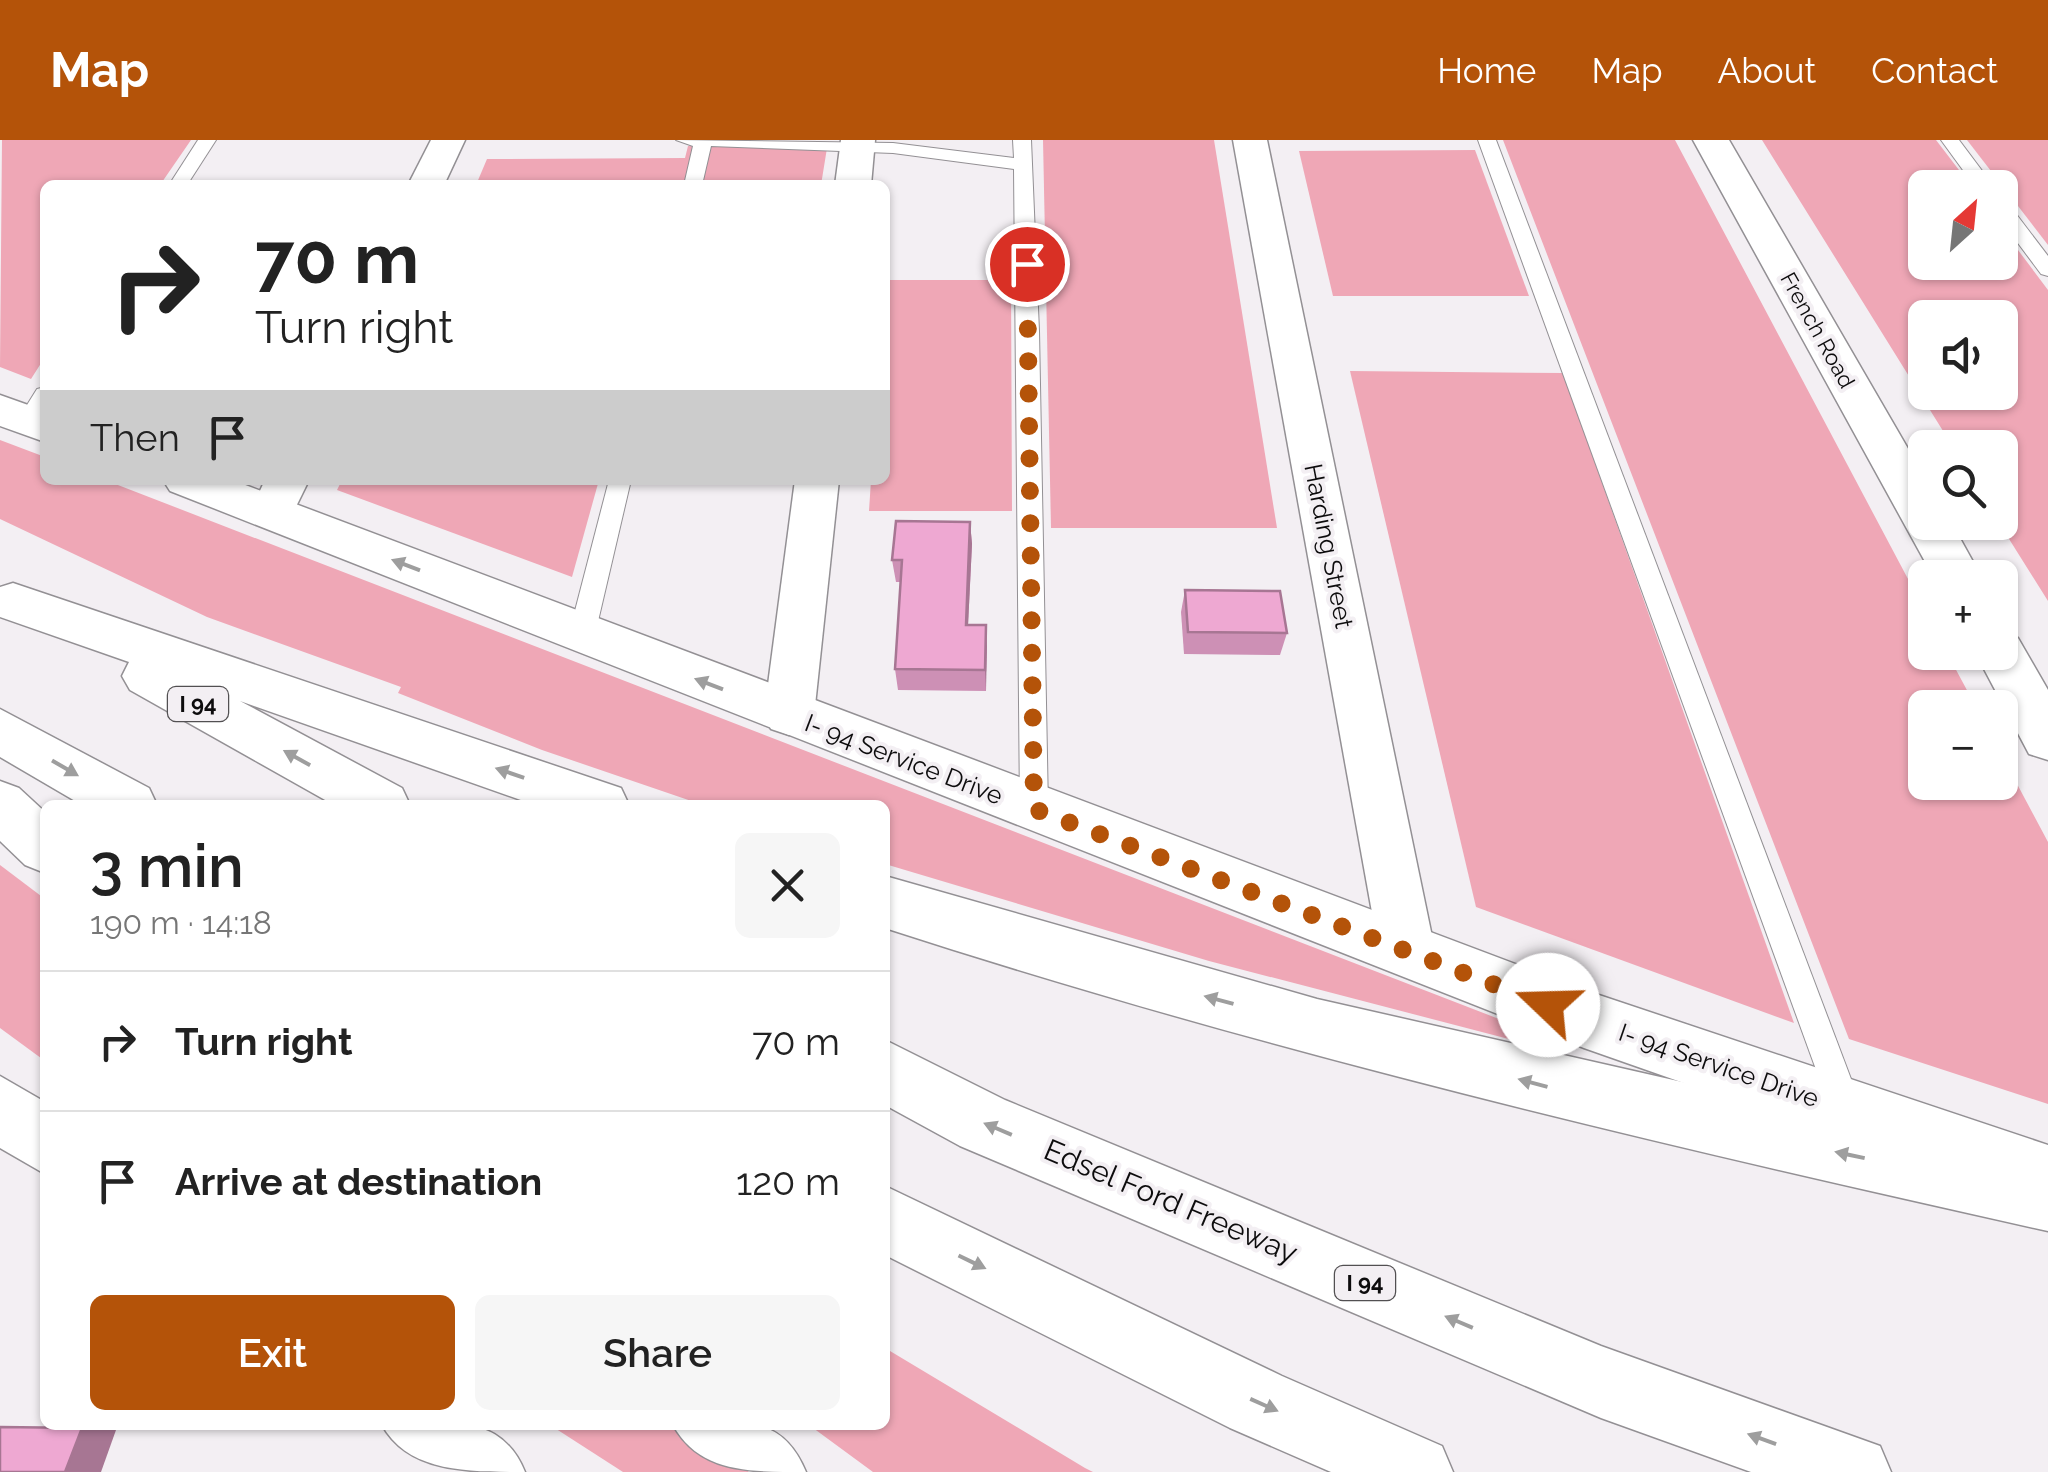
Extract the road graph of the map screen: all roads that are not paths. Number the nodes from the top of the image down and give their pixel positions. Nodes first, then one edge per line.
1 (207, 140) edge
2 (448, 140) edge
3 (1022, 140) edge
4 (1250, 140) edge
5 (1486, 140) edge
6 (1712, 140) edge
7 (1950, 140) edge
8 (694, 141) edge
9 (858, 144) edge
10 (1023, 165) junction
11 (1972, 170) edge
12 (181, 180) edge
13 (428, 180) edge
14 (693, 180) edge
15 (853, 180) edge
16 (2018, 230) edge
17 (2048, 270) edge
18 (215, 485) edge
19 (619, 485) edge
20 (816, 485) edge
21 (1908, 489) edge
22 (280, 496) edge
23 (6, 599) edge
24 (582, 634) junction
25 (2010, 670) edge
26 (789, 716) junction
27 (0, 731) edge
28 (2048, 738) edge
29 (121, 800) edge
30 (373, 800) edge
31 (588, 800) edge
32 (0, 804) edge
33 (1034, 809) junction
34 (40, 843) edge
35 (890, 903) edge
36 (1407, 951) junction
37 (890, 1074) edge
38 (0, 1108) edge
39 (1846, 1108) junction
40 (40, 1138) edge
41 (2048, 1178) edge
42 (2048, 1198) edge
43 (890, 1221) edge
44 (425, 1430) edge
45 (715, 1430) edge
46 (488, 1472) edge
47 (769, 1472) edge
48 (1416, 1472) edge
49 (1854, 1472) edge

1 - 12 lane
2 - 13 street
3 - 10 lane
4 - 36 street, Harding Street
5 - 39 lane
6 - 21 main road, French Road
7 - 11 lane
8 - 9 lane
8 - 14 lane
9 - 10 lane
9 - 15 street
10 - 33 lane
16 - 17 lane
18 - 22 main road
19 - 24 lane
20 - 26 street
24 -> 22 main road, I- 94 Service Drive
30 -> 23 main road, I 94
31 -> 23 main road
26 -> 24 main road, I- 94 Service Drive
25 - 28 main road
26 - 33 main road, I- 94 Service Drive
27 -> 29 main road
32 - 34 main road
33 - 36 main road, I- 94 Service Drive
42 -> 35 main road
36 - 39 main road, I- 94 Service Drive
49 -> 37 main road, Edsel Ford Freeway / I 94
38 - 40 main road
39 - 41 main road, I- 94 Service Drive
43 -> 48 main road
44 - 46 main road
45 - 47 main road

